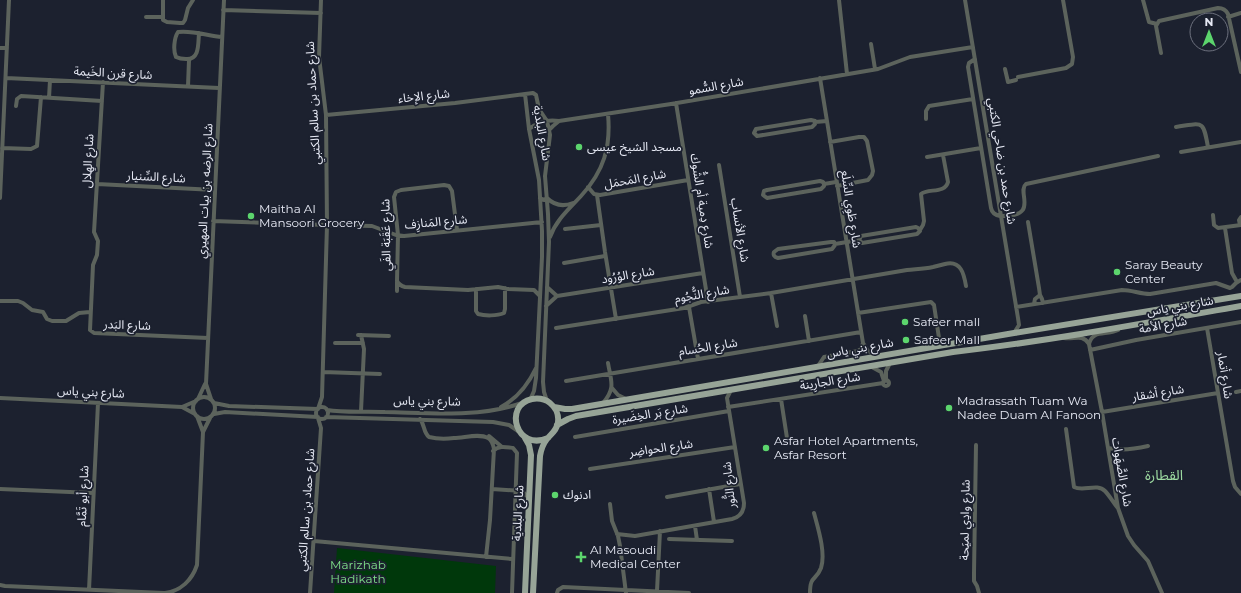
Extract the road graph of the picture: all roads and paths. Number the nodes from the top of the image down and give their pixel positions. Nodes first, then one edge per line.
1 (9, 0) edge
2 (163, 0) edge
3 (193, 0) edge
4 (224, 0) edge
5 (321, 0) edge
6 (839, 0) edge
7 (965, 0) edge
8 (1063, 0) edge
9 (1143, 0) edge
10 (223, 10) junction
11 (1199, 12) edge
12 (1226, 12) edge
13 (321, 13) junction
14 (1241, 13) edge
15 (1189, 14) edge
16 (146, 17) dead end
17 (163, 17) junction
18 (1229, 17) edge
19 (1229, 21) edge
20 (1157, 24) junction
21 (199, 34) junction
22 (222, 37) junction
23 (871, 44) dead end
24 (973, 47) junction
25 (0, 48) edge
26 (7, 48) junction
27 (1161, 53) dead end
28 (975, 59) junction
29 (189, 60) junction
30 (875, 69) junction
31 (1005, 69) dead end
32 (1241, 72) edge
33 (847, 74) junction
34 (6, 78) junction
35 (820, 78) junction
36 (50, 80) junction
37 (102, 82) junction
38 (188, 86) junction
39 (219, 88) junction
40 (525, 94) junction
41 (41, 97) junction
42 (49, 98) junction
43 (973, 99) junction
44 (2, 100) edge
45 (102, 101) junction
46 (676, 103) junction
47 (16, 106) dead end
48 (608, 114) junction
49 (326, 115) junction
50 (926, 119) dead end
51 (547, 121) junction
52 (559, 121) junction
53 (826, 121) junction
54 (815, 122) junction
55 (1176, 128) dead end
56 (529, 129) junction
57 (550, 130) junction
58 (830, 142) junction
59 (1241, 142) edge
60 (1208, 147) junction
61 (2, 148) junction
62 (981, 148) junction
63 (1181, 152) dead end
64 (943, 155) junction
65 (1158, 156) dead end
66 (927, 157) dead end
67 (719, 165) dead end
68 (688, 180) junction
69 (97, 184) junction
70 (824, 184) junction
71 (836, 184) junction
72 (588, 188) junction
73 (215, 190) junction
74 (597, 195) junction
75 (0, 198) edge
76 (540, 198) junction
77 (547, 198) junction
78 (575, 202) junction
79 (1213, 214) dead end
80 (1001, 216) junction
81 (1241, 217) edge
82 (213, 221) junction
83 (542, 222) junction
84 (1028, 222) dead end
85 (601, 225) junction
86 (1240, 225) edge
87 (327, 226) junction
88 (1225, 228) junction
89 (565, 229) dead end
90 (457, 230) junction
91 (920, 230) junction
92 (542, 231) junction
93 (549, 231) junction
94 (398, 235) junction
95 (97, 240) joint
96 (859, 240) junction
97 (549, 242) junction
98 (846, 242) junction
99 (835, 244) junction
100 (605, 256) junction
101 (564, 263) dead end
102 (703, 273) junction
103 (852, 280) junction
104 (1241, 280) edge
105 (397, 282) junction
106 (1237, 282) junction
107 (541, 285) junction
108 (966, 286) dead end
109 (547, 287) junction
110 (476, 288) junction
111 (505, 288) junction
112 (611, 288) junction
113 (534, 290) junction
114 (396, 291) dead end
115 (771, 293) junction
116 (540, 296) junction
117 (557, 296) junction
118 (1040, 296) junction
119 (1241, 296) edge
120 (740, 297) junction
121 (0, 301) edge
122 (708, 302) junction
123 (1043, 303) junction
124 (1034, 304) junction
125 (546, 306) junction
126 (1241, 306) edge
127 (689, 307) junction
128 (1016, 307) junction
129 (90, 312) junction
130 (858, 313) junction
131 (805, 316) dead end
132 (616, 318) junction
133 (1241, 322) edge
134 (1019, 325) junction
135 (777, 326) dead end
136 (1119, 327) junction
137 (556, 328) dead end
138 (1049, 328) junction
139 (1207, 328) junction
140 (1028, 331) junction
141 (861, 332) junction
142 (1014, 333) junction
143 (389, 336) dead end
144 (1058, 337) junction
145 (208, 338) junction
146 (1042, 340) junction
147 (810, 341) junction
148 (335, 343) dead end
149 (363, 343) junction
150 (863, 343) junction
151 (1088, 344) junction
152 (949, 345) junction
153 (1090, 350) junction
154 (880, 356) junction
155 (698, 359) junction
156 (853, 361) junction
157 (608, 363) dead end
158 (890, 363) junction
159 (537, 366) junction
160 (818, 366) junction
161 (870, 366) junction
162 (323, 372) junction
163 (835, 372) junction
164 (363, 374) junction
165 (380, 374) dead end
166 (610, 374) junction
167 (566, 381) dead end
168 (884, 382) junction
169 (206, 384) junction
170 (612, 388) junction
171 (731, 390) junction
172 (1241, 391) edge
173 (718, 392) junction
174 (1236, 392) dead end
175 (1218, 393) junction
176 (322, 397) junction
177 (0, 398) edge
178 (727, 398) junction
179 (211, 399) junction
180 (626, 399) junction
181 (781, 399) junction
182 (197, 400) junction
183 (528, 400) junction
184 (547, 401) junction
185 (98, 403) junction
186 (214, 403) junction
187 (603, 403) junction
188 (182, 407) junction
189 (554, 407) junction
190 (318, 409) junction
191 (326, 409) junction
192 (728, 409) junction
193 (497, 410) junction
194 (361, 411) junction
195 (1102, 412) junction
196 (214, 414) junction
197 (196, 415) junction
198 (210, 417) junction
199 (318, 417) junction
200 (326, 418) junction
201 (420, 420) junction
202 (430, 420) junction
203 (557, 425) junction
204 (424, 427) junction
205 (321, 428) junction
206 (1066, 429) dead end
207 (519, 431) junction
208 (203, 432) junction
209 (478, 436) junction
210 (575, 436) dead end
211 (524, 437) junction
212 (548, 438) junction
213 (787, 438) dead end
214 (976, 445) dead end
215 (1148, 446) dead end
216 (503, 447) junction
217 (735, 447) junction
218 (1108, 448) junction
219 (493, 451) junction
220 (590, 469) dead end
221 (530, 481) junction
222 (740, 484) junction
223 (0, 489) edge
224 (492, 489) junction
225 (708, 489) junction
226 (1239, 489) edge
227 (516, 490) junction
228 (522, 491) junction
229 (93, 493) junction
230 (1241, 494) edge
231 (667, 497) dead end
232 (529, 500) junction
233 (610, 504) dead end
234 (1118, 508) junction
235 (814, 512) dead end
236 (714, 522) junction
237 (695, 526) junction
238 (660, 531) junction
239 (617, 534) junction
240 (668, 539) dead end
241 (697, 540) junction
242 (314, 541) junction
243 (732, 541) dead end
244 (486, 557) junction
245 (512, 560) junction
246 (2, 586) edge
247 (89, 590) junction
248 (79, 591) edge
249 (657, 591) junction
250 (626, 592) edge
251 (165, 593) edge
252 (310, 593) edge
253 (512, 593) edge
254 (525, 593) edge
255 (533, 593) edge
256 (557, 593) edge
257 (689, 593) edge
258 (810, 593) edge
259 (979, 593) edge
260 (1162, 593) edge

1 - 26 street
2 - 17 street
3 - 17 street
4 - 10 street, شارع الرضه بن بيات المهيري
5 - 13 street, شارع حماد بن سالم الكتبي
6 - 33 street
7 - 24 street, شارع حمد بن ضاحي الكتبي
8 - 31 street
9 - 20 street
10 - 13 street
10 - 22 street, شارع الرضه بن بيات المهيري
11 - 12 street
13 - 49 street, شارع حماد بن سالم الكتبي
14 - 18 street
15 - 20 street
16 - 17 street
19 - 32 street
20 - 27 street
21 - 22 street
21 - 29 street
21 - 29 street
22 - 39 street, شارع الرضه بن بيات المهيري
23 - 30 street
24 - 28 street, شارع حمد بن ضاحي الكتبي
24 - 30 street, شارع السُّمو
25 - 26 street
26 - 34 street
28 - 43 street
28 - 80 street, شارع حمد بن ضاحي الكتبي
29 - 38 street
30 - 33 street, شارع السُّمو
33 - 35 street, شارع السُّمو
34 - 36 street, شارع قرن الخَيمة
34 - 44 street
35 - 46 street, شارع السُّمو
35 - 53 street, شارع طَوِي السِّلَع
36 - 37 street, شارع قرن الخَيمة
36 - 42 street
37 - 38 street, شارع قرن الخَيمة
37 - 45 street, شارع الهِلال
38 - 39 street, شارع قرن الخَيمة
39 - 73 street, شارع الرضه بن بيات المهيري
40 - 49 street, شارع الإخاء
40 - 51 street, شارع البلدية
40 - 56 street, شارع البلدية
41 - 42 street
41 - 47 street
41 - 61 street
42 - 45 street
43 - 50 street
43 - 62 street
44 - 61 street
45 - 69 street, شارع الهِلال
46 - 48 street, شارع السُّمو
46 - 68 street, شارع دِمية أم الشُّوك
48 - 52 street, شارع السُّمو
48 - 72 street
49 - 87 street, شارع حماد بن سالم الكتبي
51 - 52 street, شارع السُّمو
51 - 56 street, شارع السُّمو
51 - 57 street, شارع البلدية
52 - 57 street
53 - 54 street
53 - 58 street, شارع طَوِي السِّلَع
54 - 54 street
55 - 60 street
56 - 76 street, شارع البلدية
57 - 77 street, شارع البلدية
58 - 71 street, شارع طَوِي السِّلَع
58 - 71 street
59 - 60 street
60 - 63 street
61 - 75 street
62 - 64 street
62 - 80 street
64 - 66 street
64 - 91 street
65 - 80 street
67 - 120 street, شارع الأنساب
68 - 74 street, شارع المَحمَل
68 - 102 street, شارع دِمية أم الشُّوك
69 - 73 street, شارع السِّنيار
69 - 95 street, شارع الهِلال
70 - 70 street
70 - 71 street
71 - 98 street, شارع طَوِي السِّلَع
72 - 74 street, شارع المَحمَل
72 - 78 street
73 - 82 street, شارع الرضه بن بيات المهيري
74 - 85 street
76 - 77 street
76 - 83 street, شارع البلدية
77 - 78 street
77 - 93 street, شارع البلدية
78 - 97 street
79 - 88 street
80 - 128 street, شارع حمد بن ضاحي الكتبي
81 - 86 street
82 - 87 street, شارع المَنازِف
82 - 145 street, شارع الرضه بن بيات المهيري
83 - 90 street, شارع المَنازِف
83 - 92 street, شارع البلدية
84 - 118 street
85 - 89 street
85 - 100 street
86 - 88 street
87 - 94 street, شارع المَنازِف
87 - 162 street, شارع حماد بن سالم الكتبي
88 - 106 street
90 - 94 street, شارع المَنازِف
90 - 94 street, شارع عَقَبَة الفَي
91 - 96 street
91 - 96 street
92 - 93 street
92 - 107 street, شارع البلدية
93 - 97 street, شارع البلدية
94 - 105 street, شارع عَقَبَة الفَي
95 - 129 street, شارع البَدر
96 - 98 street
97 - 109 street, شارع البلدية
98 - 99 street
98 - 103 street, شارع طَوِي السِّلَع
99 - 99 street
100 - 101 street
100 - 112 street
102 - 112 street, شارع الوُرُود
102 - 122 street, شارع دِمية أم الشُّوك
103 - 108 street, شارع النُّجُوم
103 - 115 street, شارع النُّجُوم
103 - 130 street, شارع طَوِي السِّلَع
104 - 106 street
105 - 110 street, شارع عَقَبَة الفَي
105 - 114 street, شارع عَقَبَة الفَي
106 - 123 street
107 - 113 street
107 - 116 street, شارع البلدية
109 - 117 street
109 - 125 street, شارع البلدية
110 - 111 street, شارع عَقَبَة الفَي
110 - 111 street
111 - 113 street, شارع عَقَبَة الفَي
112 - 117 street, شارع الوُرُود
112 - 132 street
113 - 116 street
115 - 120 street, شارع النُّجُوم
115 - 135 street
116 - 159 street, شارع البلدية
117 - 125 street
118 - 123 street
118 - 124 street
119 - 138 main road, شارع بني ياس
120 - 122 street, شارع النُّجُوم
121 - 129 street
122 - 127 street, شارع النُّجُوم
123 - 124 street
124 - 128 street
125 - 184 street, شارع البلدية
126 - 136 main road, شارع بني ياس
127 - 132 street, شارع النُّجُوم
127 - 155 street
128 - 134 street, شارع حمد بن ضاحي الكتبي
129 - 145 street, شارع البَدر
130 - 141 street, شارع طَوِي السِّلَع
130 - 152 street
131 - 147 street
132 - 137 street, شارع النُّجُوم
133 - 139 street, شارع الأمة
134 - 140 street
134 - 142 street
136 - 144 main road, شارع بني ياس
136 - 151 street
138 - 140 main road, شارع بني ياس
138 - 146 main road
139 - 153 street, شارع الأمة
139 - 175 street, شارع أتمار
140 - 142 main road, شارع بني ياس
141 - 147 street, شارع الحُسام
141 - 150 street, شارع طَوِي السِّلَع
142 - 152 main road, شارع بني ياس
143 - 149 street
144 - 146 main road, شارع بني ياس
144 - 151 street
145 - 169 street, شارع الرضه بن بيات المهيري
146 - 158 main road, شارع بني ياس
147 - 155 street, شارع الحُسام
148 - 149 street
149 - 164 street
150 - 154 street
150 - 160 street
151 - 153 street, شارع الصَّهَوات
152 - 154 main road, شارع بني ياس
153 - 195 street, شارع الصَّهَوات
154 - 156 main road, شارع بني ياس
155 - 166 street, شارع الحُسام
156 - 160 main road, شارع بني ياس
156 - 163 main road
157 - 166 street
158 - 161 main road, شارع بني ياس
158 - 168 street
159 - 183 street, شارع البلدية
159 - 193 street
160 - 180 main road, شارع بني ياس
161 - 163 main road, شارع بني ياس
161 - 168 street
162 - 164 street
162 - 176 street, شارع حماد بن سالم الكتبي
163 - 171 main road, شارع بني ياس
164 - 165 street
164 - 194 street
166 - 167 street, شارع الحُسام
166 - 170 street
168 - 181 street, شارع الجارِينة
169 - 179 street, شارع الرضه بن بيات المهيري
169 - 182 street, شارع الرضه بن بيات المهيري
170 - 180 street
170 - 187 street
171 - 173 main road, شارع بني ياس
171 - 178 street
172 - 174 street
173 - 178 street
173 - 203 main road, شارع بني ياس
175 - 195 street, شارع أشقار
175 - 226 street, شارع أتمار
176 - 190 street, شارع حماد بن سالم الكتبي
176 - 191 street, شارع حماد بن سالم الكتبي
177 - 185 street, شارع بني ياس
178 - 192 street, شارع النُّور
179 - 182 street
179 - 186 street
180 - 187 main road, شارع بني ياس
181 - 192 street, شارع الجارِينة
181 - 213 street
182 - 188 street, شارع بني ياس
182 - 197 street
183 - 184 main road
183 - 193 street, شارع بني ياس
183 - 207 main road
184 - 189 main road
185 - 188 street, شارع بني ياس
185 - 229 street, شارع أبو تَمَّام
186 - 190 street
186 - 196 street
187 - 189 main road, شارع بني ياس
188 - 197 street, شارع بني ياس
189 - 203 main road
190 - 191 street
190 - 199 street
191 - 194 street, شارع بني ياس
191 - 200 street
192 - 210 street, شارع بَر الخِضَيرة
192 - 217 street, شارع النُّور
193 - 194 street, شارع بني ياس
195 - 218 street, شارع الصَّهَوات
196 - 198 street
196 - 199 street
197 - 198 street
197 - 208 street
198 - 208 street
199 - 200 street
199 - 205 street, شارع حماد بن سالم الكتبي
200 - 201 street, شارع بني ياس
200 - 205 street, شارع حماد بن سالم الكتبي
201 - 202 street, شارع بني ياس
201 - 204 street
202 - 204 street
202 - 207 street, شارع بني ياس
203 - 212 main road
204 - 209 street
205 - 242 street, شارع حماد بن سالم الكتبي
206 - 234 street
207 - 211 main road
208 - 251 street
209 - 216 street
209 - 219 street
211 - 212 main road
211 - 221 main road, شارع البلدية
212 - 255 main road, شارع البلدية
214 - 259 street, شارع وادِي لميَحة
215 - 218 street
216 - 219 street
216 - 227 street
217 - 220 street, شارع الحواضِر
217 - 222 street, شارع النُّور
218 - 234 street, شارع الصَّهَوات
219 - 224 street
221 - 228 street
221 - 232 main road, شارع البلدية
222 - 225 street
222 - 236 street, شارع النُّور
223 - 229 street
224 - 227 street
224 - 244 street
225 - 231 street
225 - 236 street
226 - 230 street, شارع أتمار
227 - 228 street
227 - 245 street
228 - 232 street
229 - 247 street, شارع أبو تَمَّام
232 - 254 main road, شارع البلدية
233 - 239 street
234 - 260 street, شارع الصَّهَوات
235 - 258 street
236 - 237 street, شارع النُّور
237 - 238 street, شارع النُّور
237 - 241 street
238 - 239 street, شارع النُّور
238 - 249 street
239 - 250 street
240 - 241 street
241 - 243 street
242 - 244 street
242 - 252 street, شارع حماد بن سالم الكتبي
244 - 245 street
245 - 253 street
246 - 248 street
247 - 248 street
247 - 251 street
249 - 250 street
249 - 257 street
250 - 256 street

